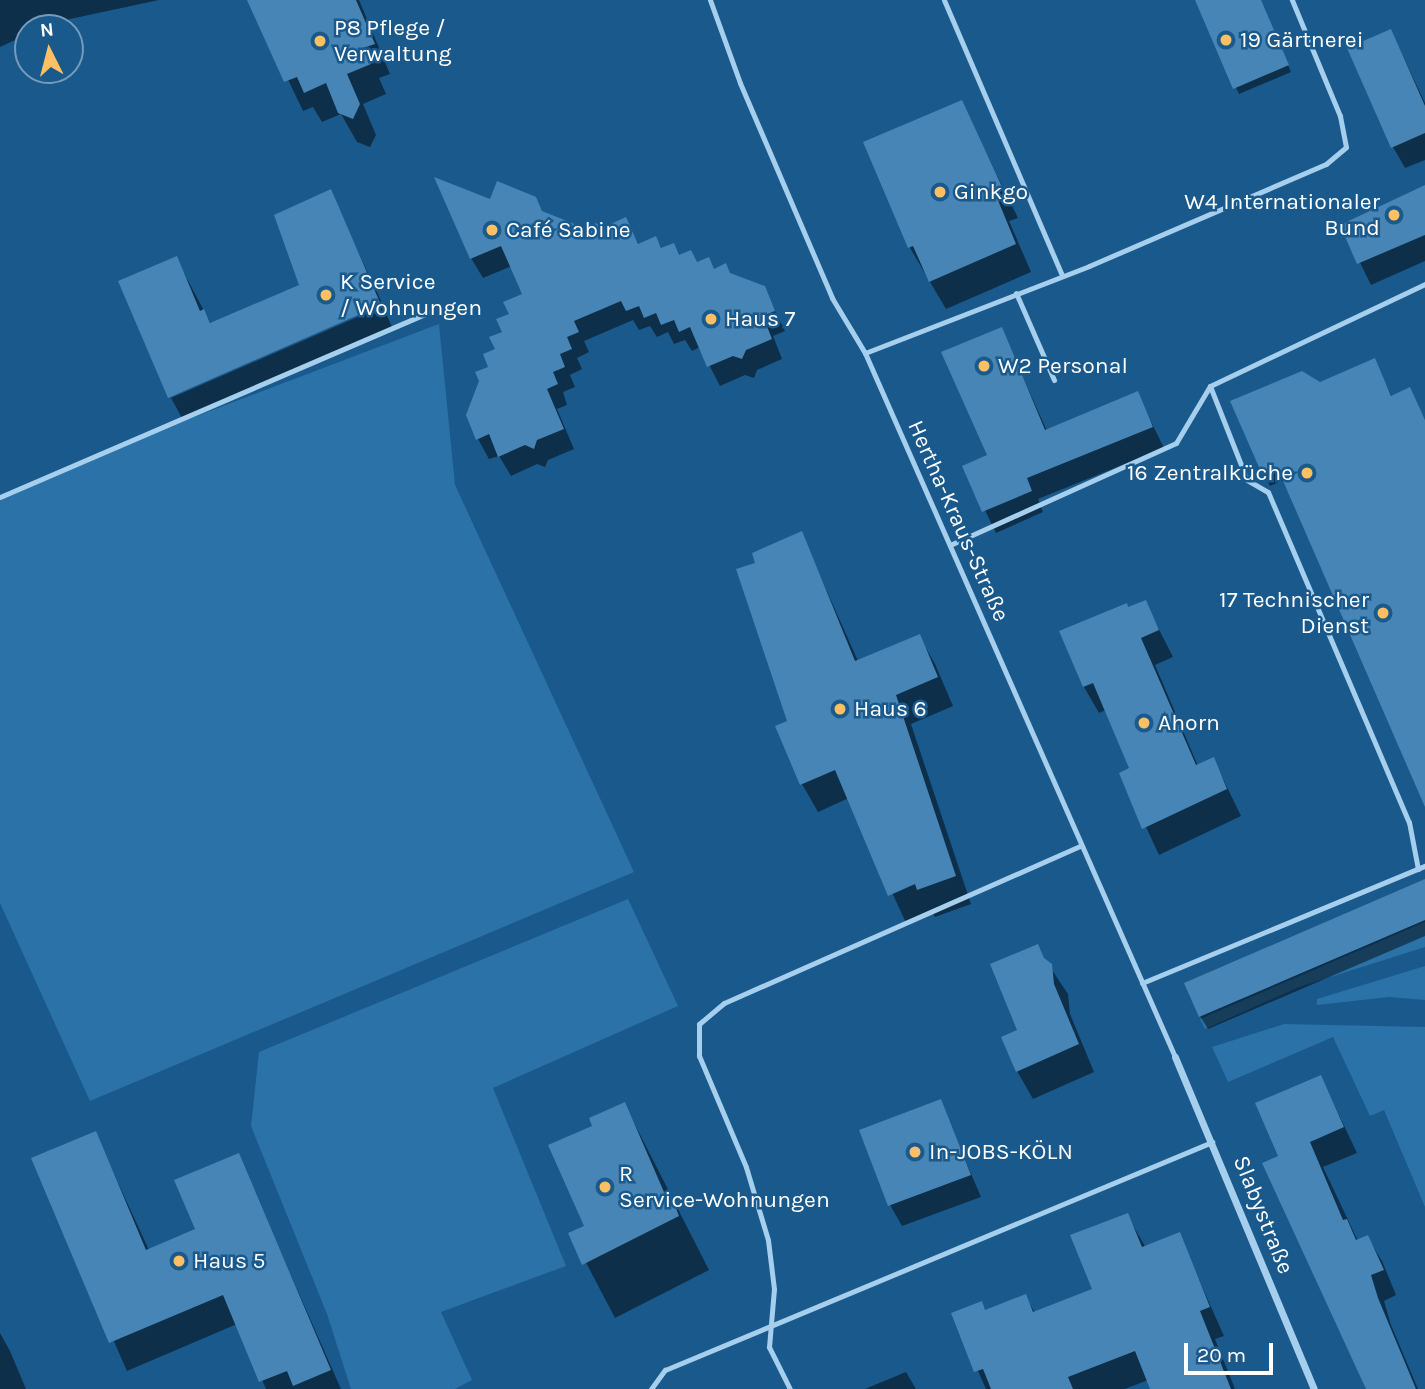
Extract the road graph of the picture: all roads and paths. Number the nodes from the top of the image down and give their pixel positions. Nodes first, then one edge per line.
1 (710, 0) edge
2 (944, 0) edge
3 (1292, 0) edge
4 (1062, 275) junction
5 (1425, 284) edge
6 (1016, 293) junction
7 (430, 312) dead end
8 (865, 353) junction
9 (1054, 380) dead end
10 (1210, 386) junction
11 (0, 497) edge
12 (950, 545) junction
13 (1080, 846) junction
14 (1422, 867) edge
15 (1142, 983) junction
16 (1175, 1057) joint
17 (1212, 1142) junction
18 (769, 1329) junction
19 (651, 1389) edge
20 (790, 1389) edge
21 (1314, 1389) edge

1 - 8 lane, Hertha-Kraus-Straße
2 - 4 lane
3 - 4 lane
4 - 6 lane
5 - 10 lane
6 - 8 lane
6 - 9 lane
7 - 11 lane
8 - 12 lane, Hertha-Kraus-Straße
10 - 12 lane
10 - 14 lane
12 - 13 lane, Hertha-Kraus-Straße
13 - 15 lane, Hertha-Kraus-Straße
13 - 18 lane
14 - 15 lane
15 - 16 lane, Hertha-Kraus-Straße
16 - 17 street, Slabystraße
17 - 18 lane
17 - 21 street, Slabystraße
18 - 19 lane
18 - 20 lane

